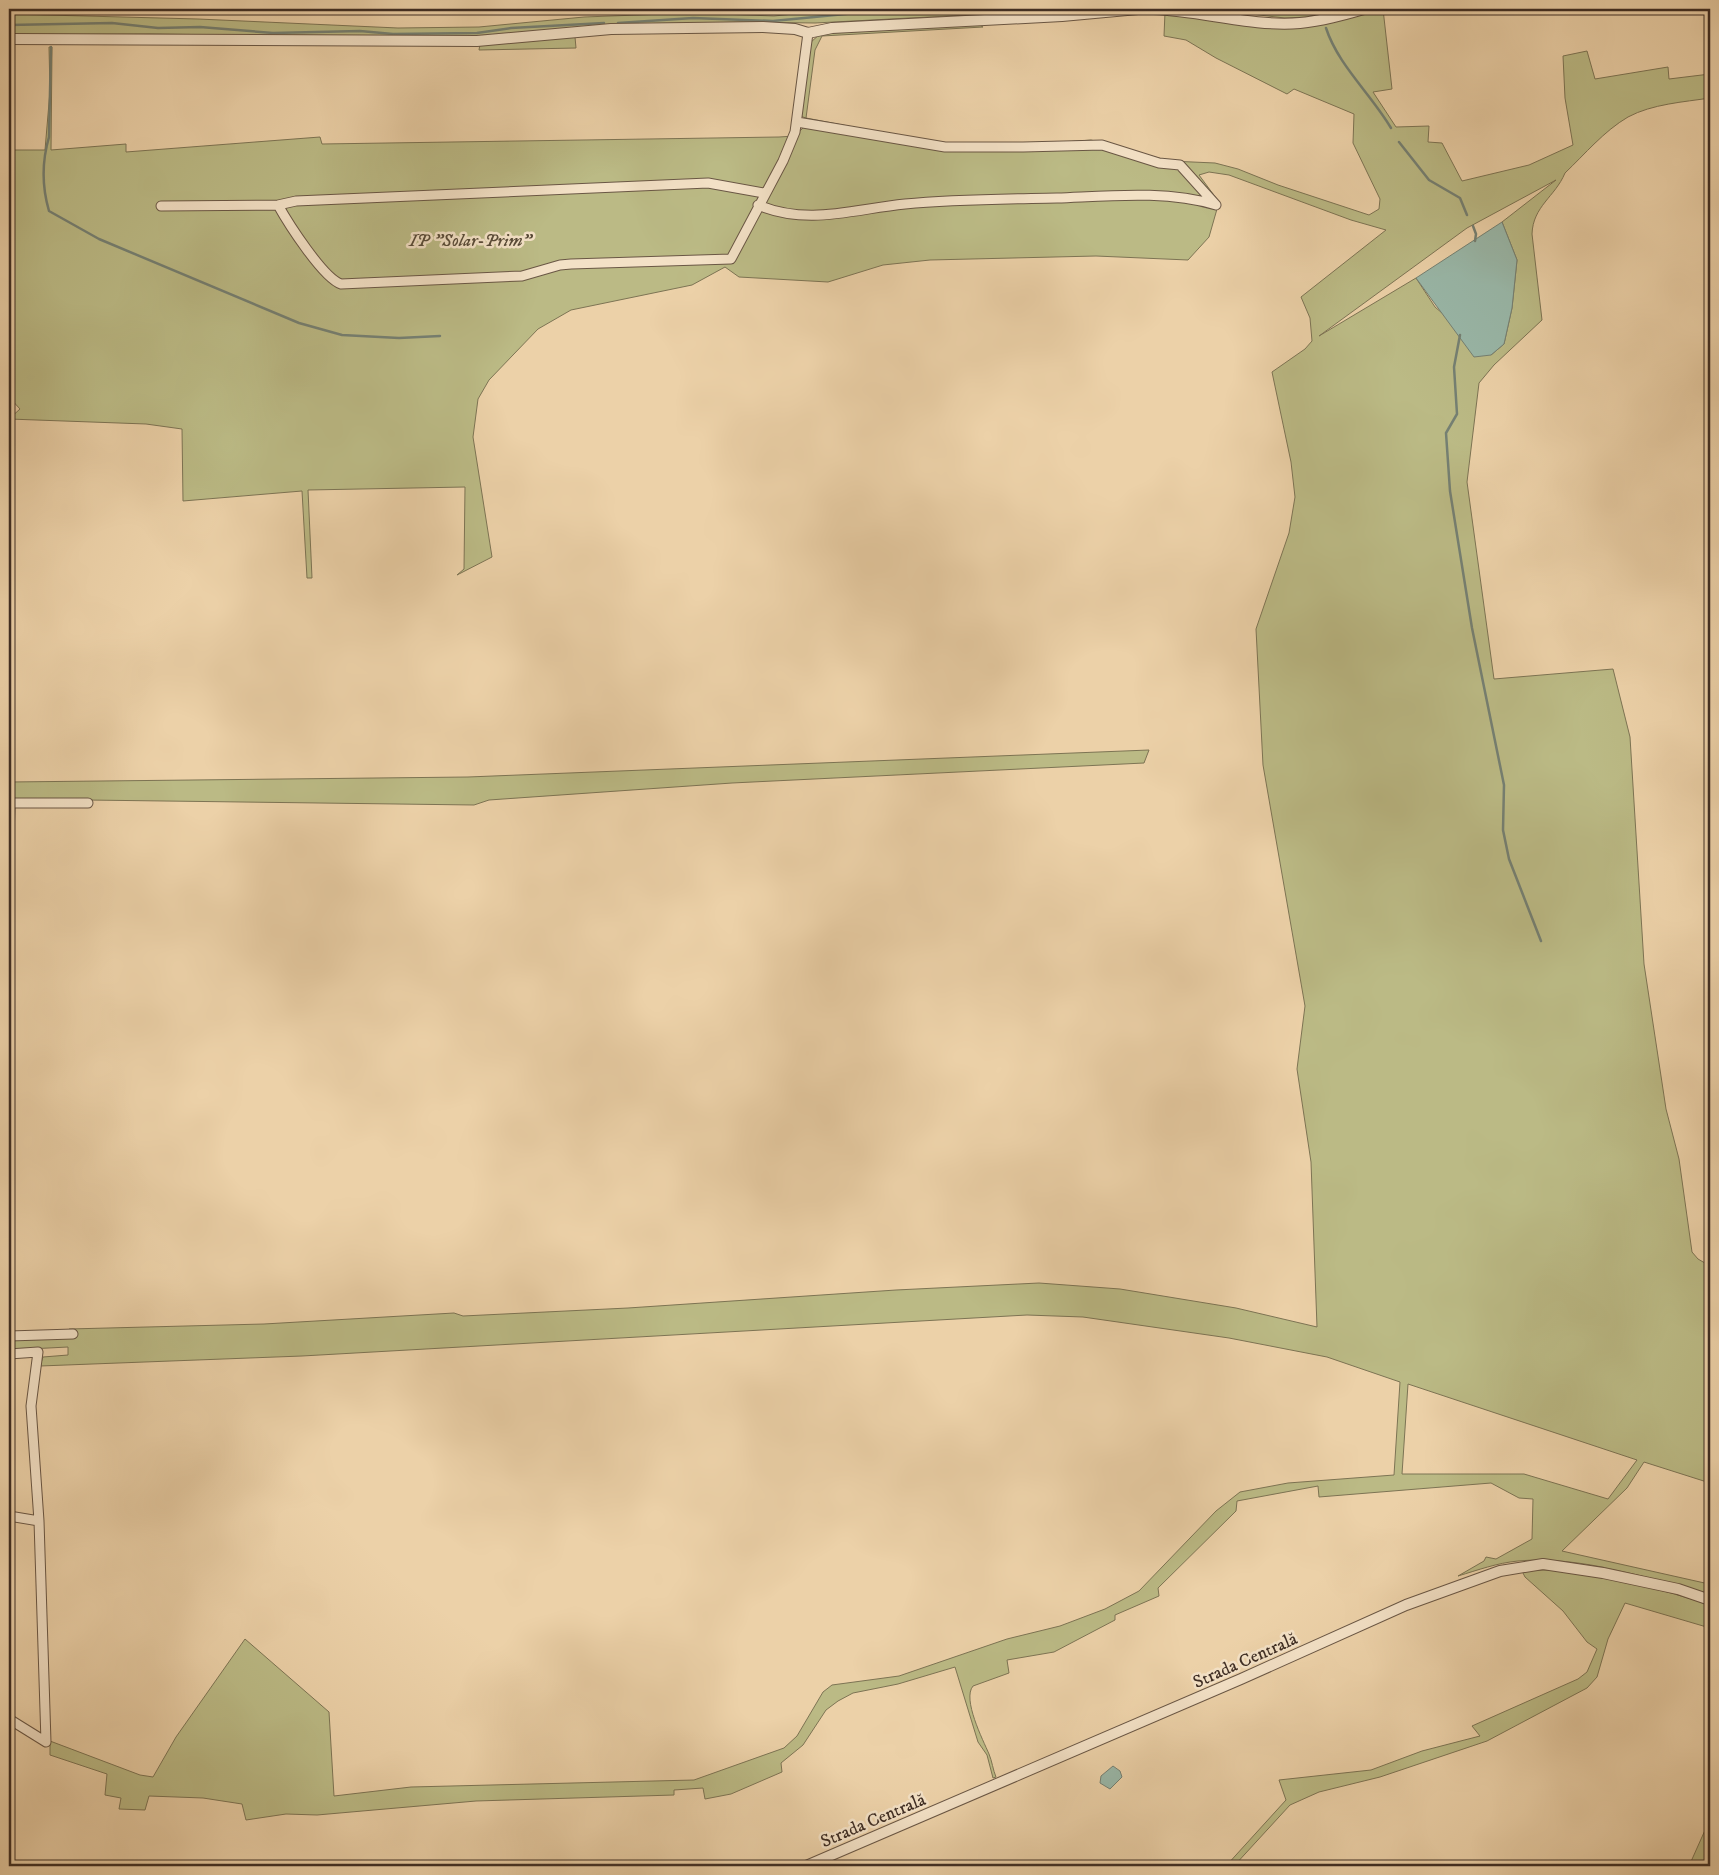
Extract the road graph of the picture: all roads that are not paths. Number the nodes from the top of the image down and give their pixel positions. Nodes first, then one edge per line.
1 (1138, 9) edge
2 (1154, 9) edge
3 (1364, 9) edge
4 (808, 33) junction
5 (9, 39) edge
6 (797, 122) junction
7 (764, 193) junction
8 (278, 205) junction
9 (758, 205) junction
10 (161, 206) dead end
11 (9, 803) edge
12 (88, 803) dead end
13 (9, 840) edge
14 (73, 1334) dead end
15 (9, 1336) edge
16 (9, 1354) edge
17 (9, 1516) edge
18 (39, 1521) junction
19 (1710, 1600) edge
20 (9, 1719) edge
21 (806, 1866) edge

1 - 4 street
2 - 3 street
4 - 5 street
4 - 6 street
6 - 7 street
6 - 9 street
7 - 8 street
7 - 9 street
8 - 9 street
8 - 10 street
11 - 12 street
11 - 13 street
14 - 15 street
16 - 18 street
17 - 18 street
18 - 20 street
19 - 21 street, Strada Centrală

